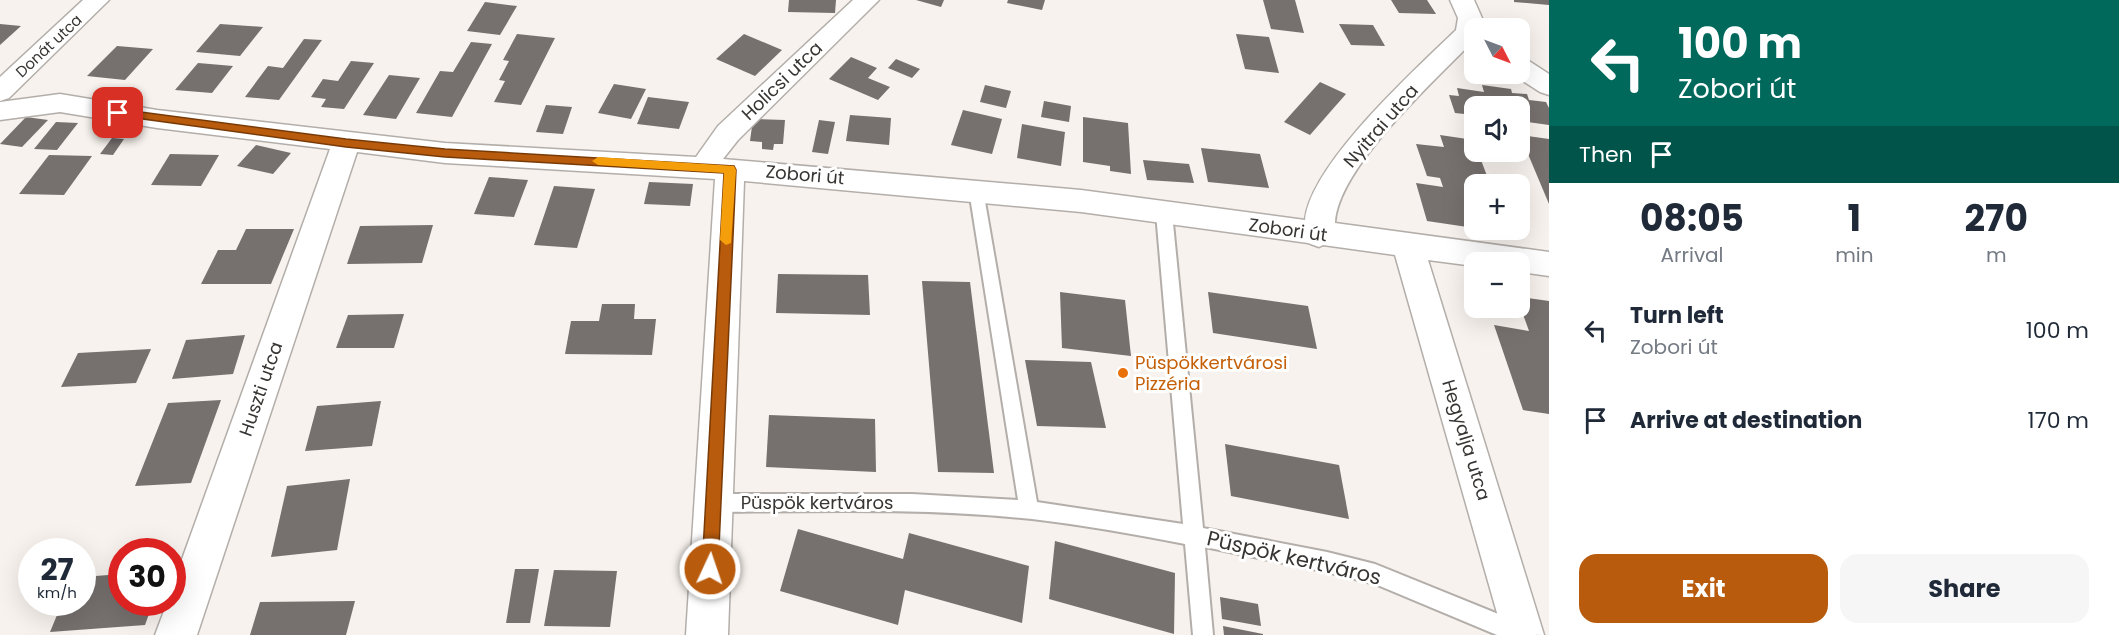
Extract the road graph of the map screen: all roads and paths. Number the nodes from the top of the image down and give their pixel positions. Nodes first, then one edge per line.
1 (97, 0) edge
2 (867, 0) edge
3 (1462, 0) edge
4 (1470, 18) edge
5 (1464, 42) edge
6 (20, 73) junction
7 (1530, 74) edge
8 (1549, 86) edge
9 (0, 92) edge
10 (60, 103) junction
11 (0, 111) edge
12 (346, 143) junction
13 (717, 169) junction
14 (976, 190) junction
15 (1164, 213) junction
16 (1319, 235) junction
17 (1408, 246) junction
18 (1549, 264) edge
19 (713, 502) junction
20 (1029, 510) junction
21 (1194, 536) junction
22 (176, 635) edge
23 (707, 635) edge
24 (1203, 635) edge
25 (1525, 635) edge

1 - 6 street, Donát utca
2 - 13 street, Holicsi utca
3 - 4 street, Nyitrai utca
5 - 16 street, Nyitrai utca
6 - 9 street, Donát utca
6 - 10 street, Zobori út
7 - 8 street
10 - 11 street, Zobori út
10 - 12 street, Zobori út
12 - 13 street, Zobori út
12 - 22 street, Huszti utca
13 - 14 street, Zobori út
13 - 19 street
14 - 15 street, Zobori út
14 - 20 lane
15 - 16 street, Zobori út
15 - 21 lane, Püspök kertváros
16 - 17 street, Zobori út
17 - 18 street, Zobori út
17 - 25 street, Hegyalja utca
19 - 20 lane, Püspök kertváros
19 - 23 street
20 - 21 lane, Püspök kertváros
21 - 24 lane, Püspök kertváros
21 - 25 lane, Püspök kertváros

